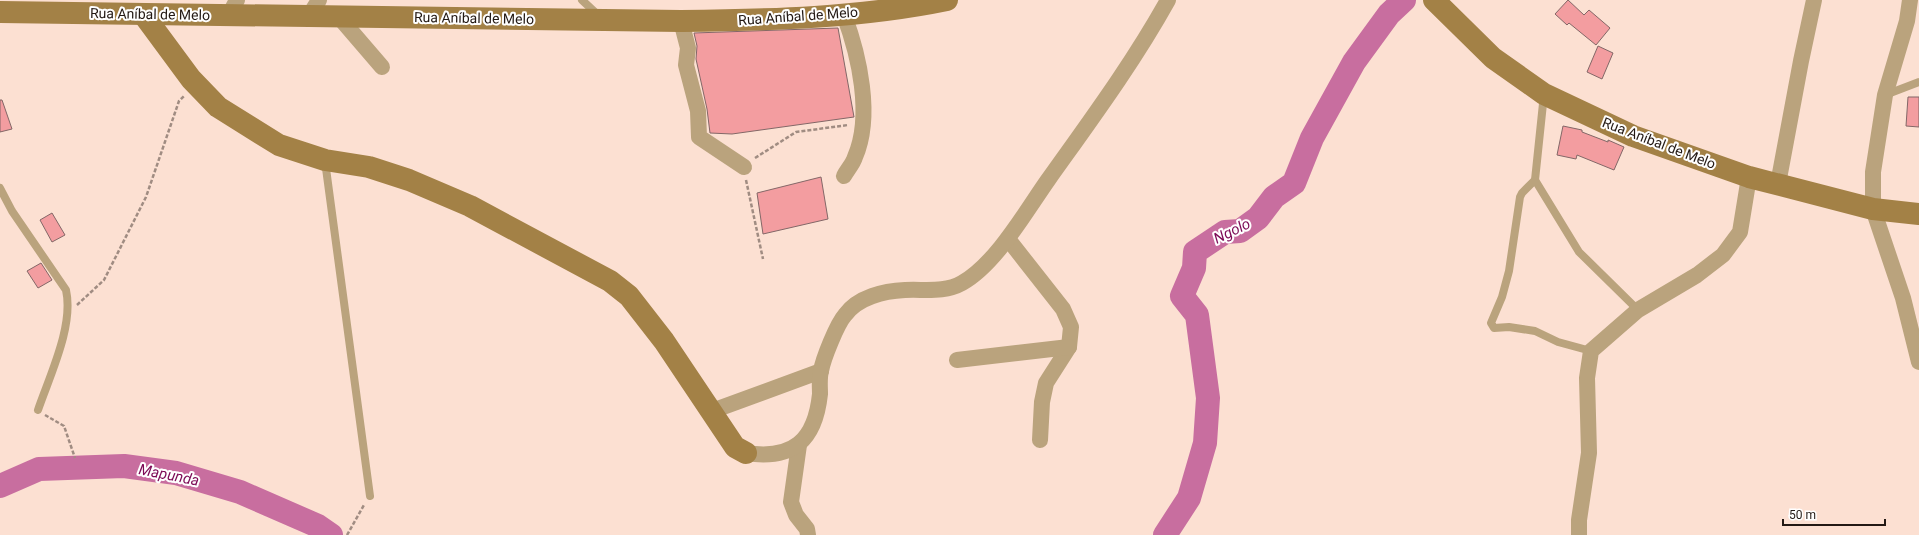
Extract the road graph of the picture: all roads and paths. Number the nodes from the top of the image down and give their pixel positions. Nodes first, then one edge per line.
1 (582, 0) edge
2 (1168, 0) edge
3 (1434, 0) edge
4 (1814, 0) edge
5 (1910, 0) edge
6 (940, 1) edge
7 (233, 8) edge
8 (314, 8) edge
9 (0, 12) edge
10 (143, 14) junction
11 (844, 15) junction
12 (339, 16) junction
13 (604, 20) junction
14 (681, 21) junction
15 (382, 67) dead end
16 (194, 82) junction
17 (1919, 82) edge
18 (1544, 94) junction
19 (1886, 95) junction
20 (852, 124) dead end
21 (325, 160) junction
22 (744, 168) junction
23 (844, 176) dead end
24 (1749, 177) junction
25 (1534, 180) junction
26 (1778, 184) junction
27 (0, 188) edge
28 (1873, 209) junction
29 (1919, 214) edge
30 (1008, 239) junction
31 (763, 259) dead end
32 (1638, 310) junction
33 (67, 314) junction
34 (1069, 347) junction
35 (1591, 352) junction
36 (957, 360) dead end
37 (1919, 362) edge
38 (820, 371) junction
39 (38, 410) joint
40 (712, 411) junction
41 (1040, 440) dead end
42 (799, 445) junction
43 (746, 453) joint
44 (75, 458) dead end
45 (370, 496) joint
46 (348, 534) edge
47 (1578, 534) edge
48 (808, 535) edge

1 - 13 lane
2 - 30 street
3 - 18 street, Rua Aníbal de Melo
4 - 26 street
5 - 19 street
6 - 11 street, Rua Aníbal de Melo
7 - 8 street, Rua Aníbal de Melo
7 - 10 street, Rua Aníbal de Melo
8 - 12 street, Rua Aníbal de Melo
9 - 10 street, Rua Aníbal de Melo
10 - 16 street
11 - 14 street, Rua Aníbal de Melo
11 - 23 street
12 - 13 street, Rua Aníbal de Melo
12 - 15 street
13 - 14 street, Rua Aníbal de Melo
14 - 22 street
16 - 21 street
16 - 33 path
17 - 19 lane
18 - 24 street, Rua Aníbal de Melo
18 - 25 lane
19 - 28 street
20 - 22 path
21 - 40 street
21 - 45 lane
22 - 31 path
24 - 26 street, Rua Aníbal de Melo
24 - 32 street
25 - 32 lane
25 - 35 lane
26 - 28 street, Rua Aníbal de Melo
27 - 33 lane
28 - 29 street, Rua Aníbal de Melo
28 - 37 street
30 - 34 street
30 - 38 street
32 - 35 street
33 - 39 lane
34 - 36 street
34 - 41 street
35 - 47 street
38 - 40 street
38 - 42 street
39 - 44 path
40 - 43 street
42 - 43 street
42 - 48 street
45 - 46 path

